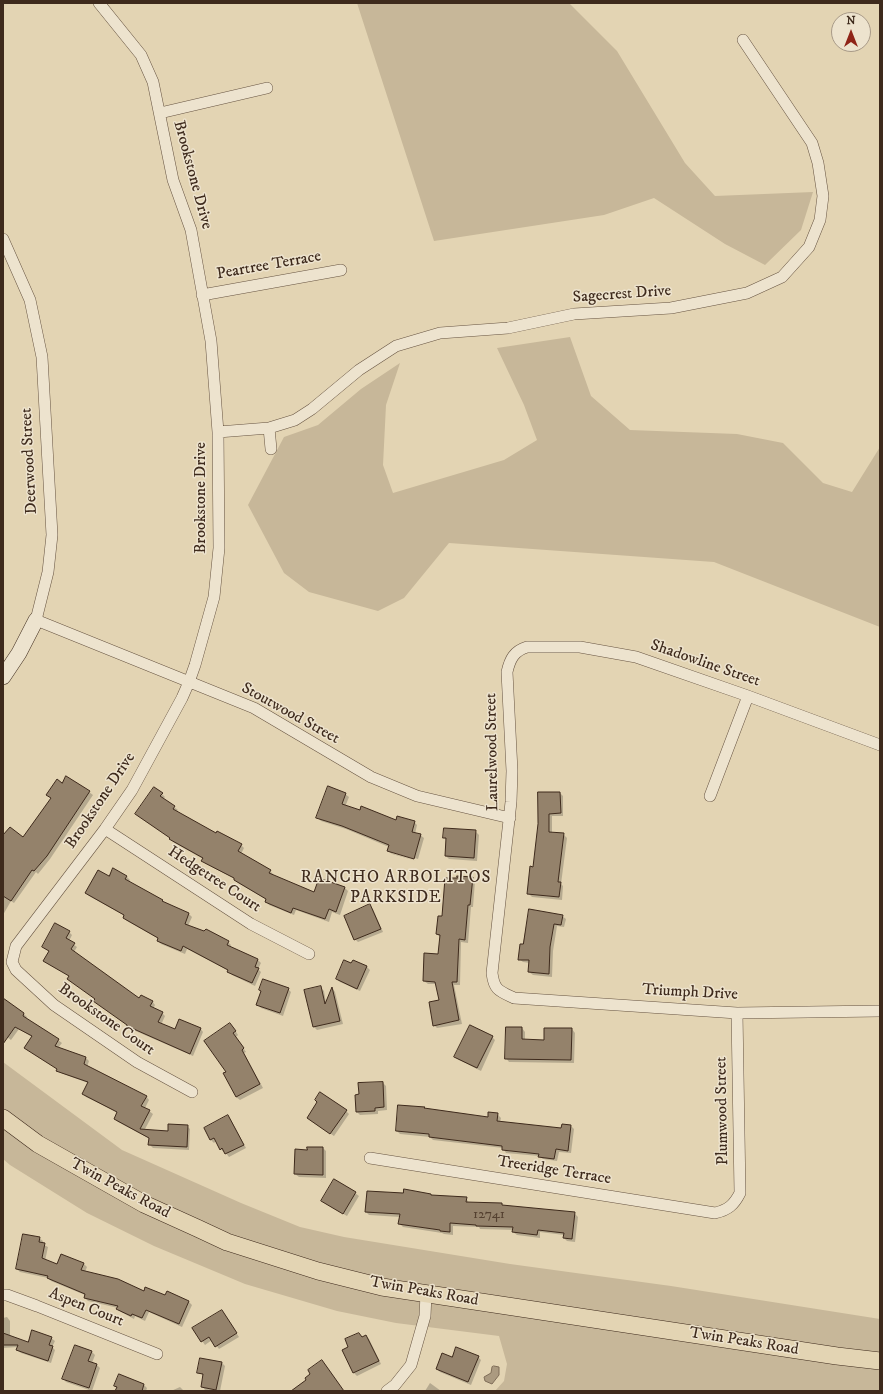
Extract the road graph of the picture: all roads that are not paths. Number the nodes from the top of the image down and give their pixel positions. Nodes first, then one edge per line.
1 (98, 3) edge
2 (743, 40) dead end
3 (267, 88) dead end
4 (160, 113) junction
5 (3, 239) edge
6 (341, 270) dead end
7 (202, 294) junction
8 (269, 428) junction
9 (218, 432) junction
10 (271, 449) dead end
11 (36, 620) junction
12 (514, 654) joint
13 (3, 677) edge
14 (189, 682) junction
15 (748, 696) junction
16 (880, 745) edge
17 (710, 796) dead end
18 (510, 818) junction
19 (104, 829) junction
20 (309, 954) dead end
21 (12, 962) joint
22 (499, 991) joint
23 (880, 1011) edge
24 (737, 1013) junction
25 (192, 1092) dead end
26 (3, 1118) edge
27 (370, 1158) dead end
28 (732, 1207) joint
29 (426, 1294) junction
30 (3, 1295) edge
31 (157, 1354) dead end
32 (880, 1361) edge
33 (387, 1391) edge

1 - 4 street, Brookstone Drive
2 - 8 street, Sagecrest Drive
3 - 4 street
4 - 7 street, Brookstone Drive
5 - 11 street, Deerwood Street
6 - 7 street, Peartree Terrace
7 - 9 street, Brookstone Drive
8 - 9 street, Sagecrest Drive
8 - 10 street
9 - 14 street, Brookstone Drive
11 - 13 street, Deerwood Street
11 - 14 street, Stoutwood Street
12 - 15 street, Shadowline Street
12 - 18 street, Laurelwood Street
14 - 18 street, Stoutwood Street
14 - 19 street, Brookstone Drive
15 - 16 street, Shadowline Street
15 - 17 street
18 - 22 street, Laurelwood Street
19 - 20 street, Hedgetree Court
19 - 21 street, Brookstone Drive
21 - 25 street, Brookstone Court
22 - 24 street, Triumph Drive
23 - 24 street, Triumph Drive
24 - 28 street, Plumwood Street
26 - 29 main road, Twin Peaks Road
27 - 28 street, Treeridge Terrace
29 - 32 main road, Twin Peaks Road
29 - 33 street
30 - 31 street, Aspen Court

